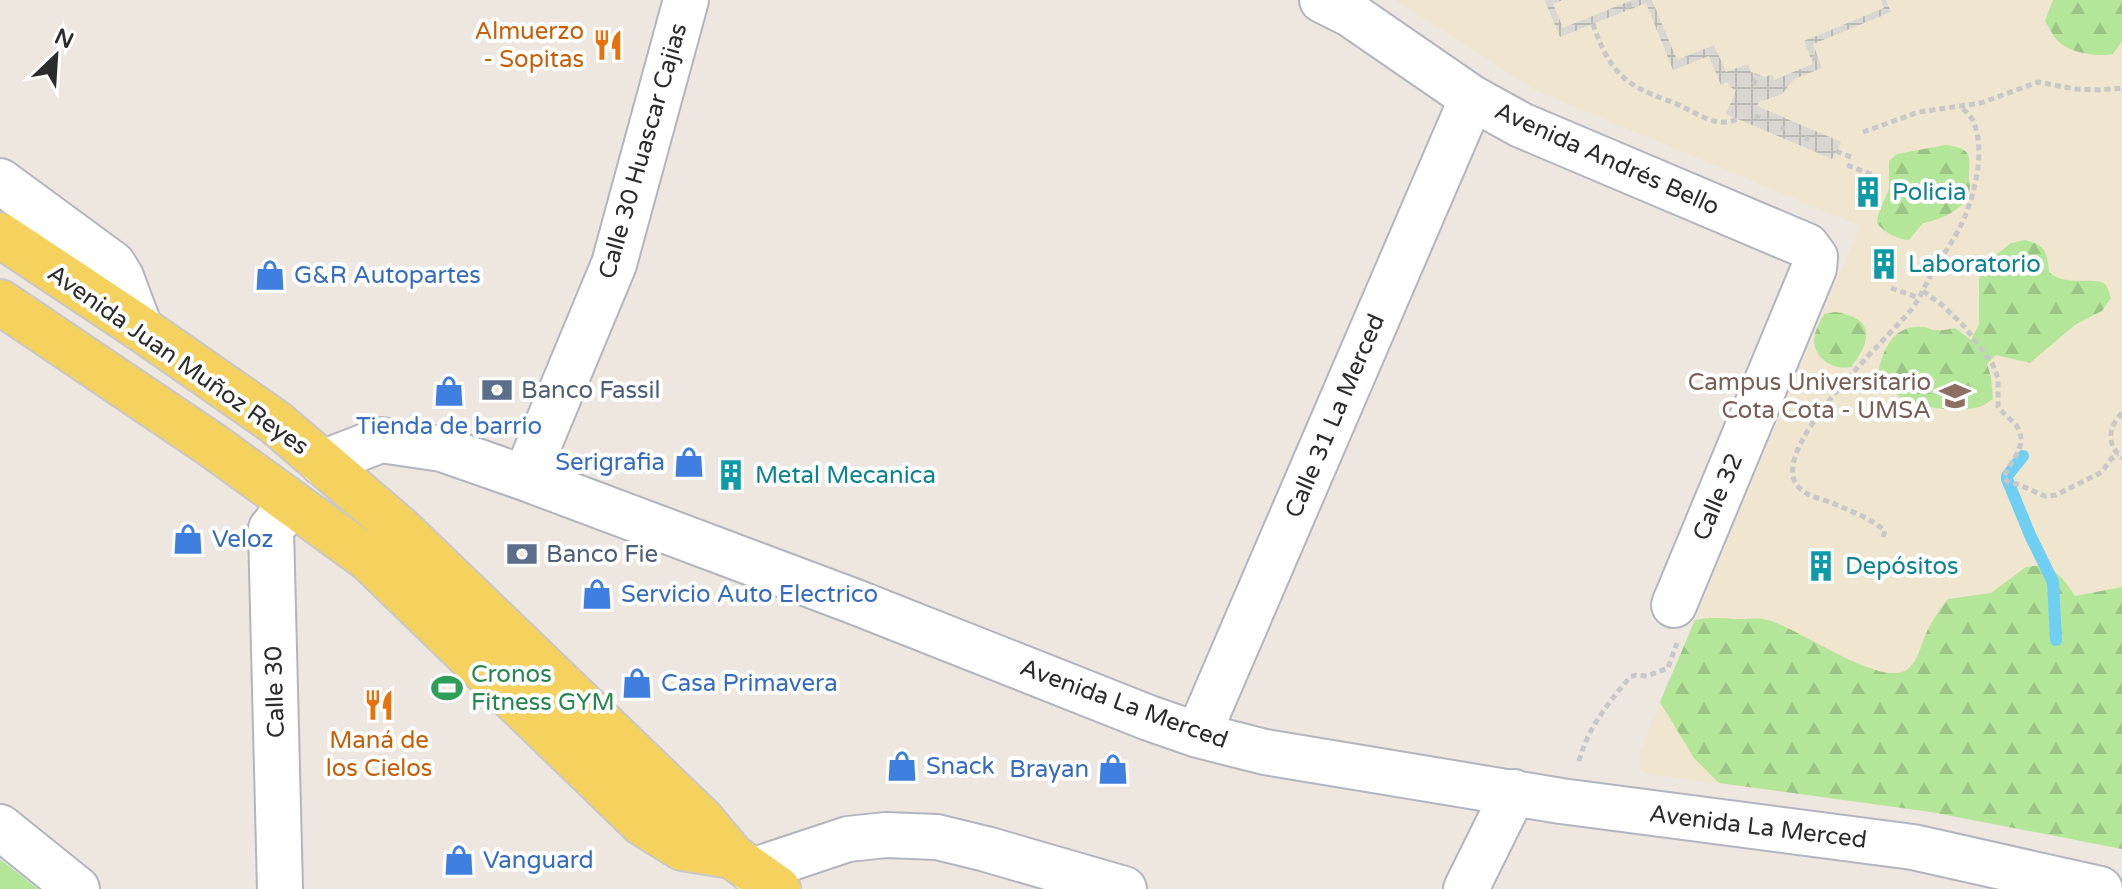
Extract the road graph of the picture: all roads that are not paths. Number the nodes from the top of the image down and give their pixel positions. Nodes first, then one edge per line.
1 (686, 0) edge
2 (1322, 0) edge
3 (1472, 98) junction
4 (0, 181) edge
5 (0, 235) edge
6 (1815, 257) joint
7 (0, 302) edge
8 (140, 328) junction
9 (322, 463) junction
10 (525, 478) junction
11 (291, 503) junction
12 (1674, 605) road end
13 (1198, 735) junction
14 (1514, 792) junction
15 (0, 827) edge
16 (754, 872) edge
17 (77, 889) edge
18 (280, 889) edge
19 (1124, 889) edge
20 (1466, 889) edge
21 (2100, 889) edge

1 - 10 street, Calle 30 Huascar Cajias
2 - 3 street, Avenida Andrés Bello
3 - 6 street, Avenida Andrés Bello
3 - 13 street, Calle 31 La Merced
4 - 8 street
5 - 8 main road, Avenida Juan Muñoz Reyes
6 - 12 street, Calle 32
7 - 11 main road, Avenida Juan Muñoz Reyes
8 - 9 main road, Avenida Juan Muñoz Reyes
9 - 10 street, Avenida La Merced
9 - 11 main road
9 - 16 main road, Avenida Juan Muñoz Reyes
10 - 13 street, Avenida La Merced
11 - 16 main road, Avenida Juan Muñoz Reyes
11 - 18 street, Calle 30
13 - 14 street, Avenida La Merced
14 - 20 street
14 - 21 street, Avenida La Merced
15 - 17 street
16 - 19 street

